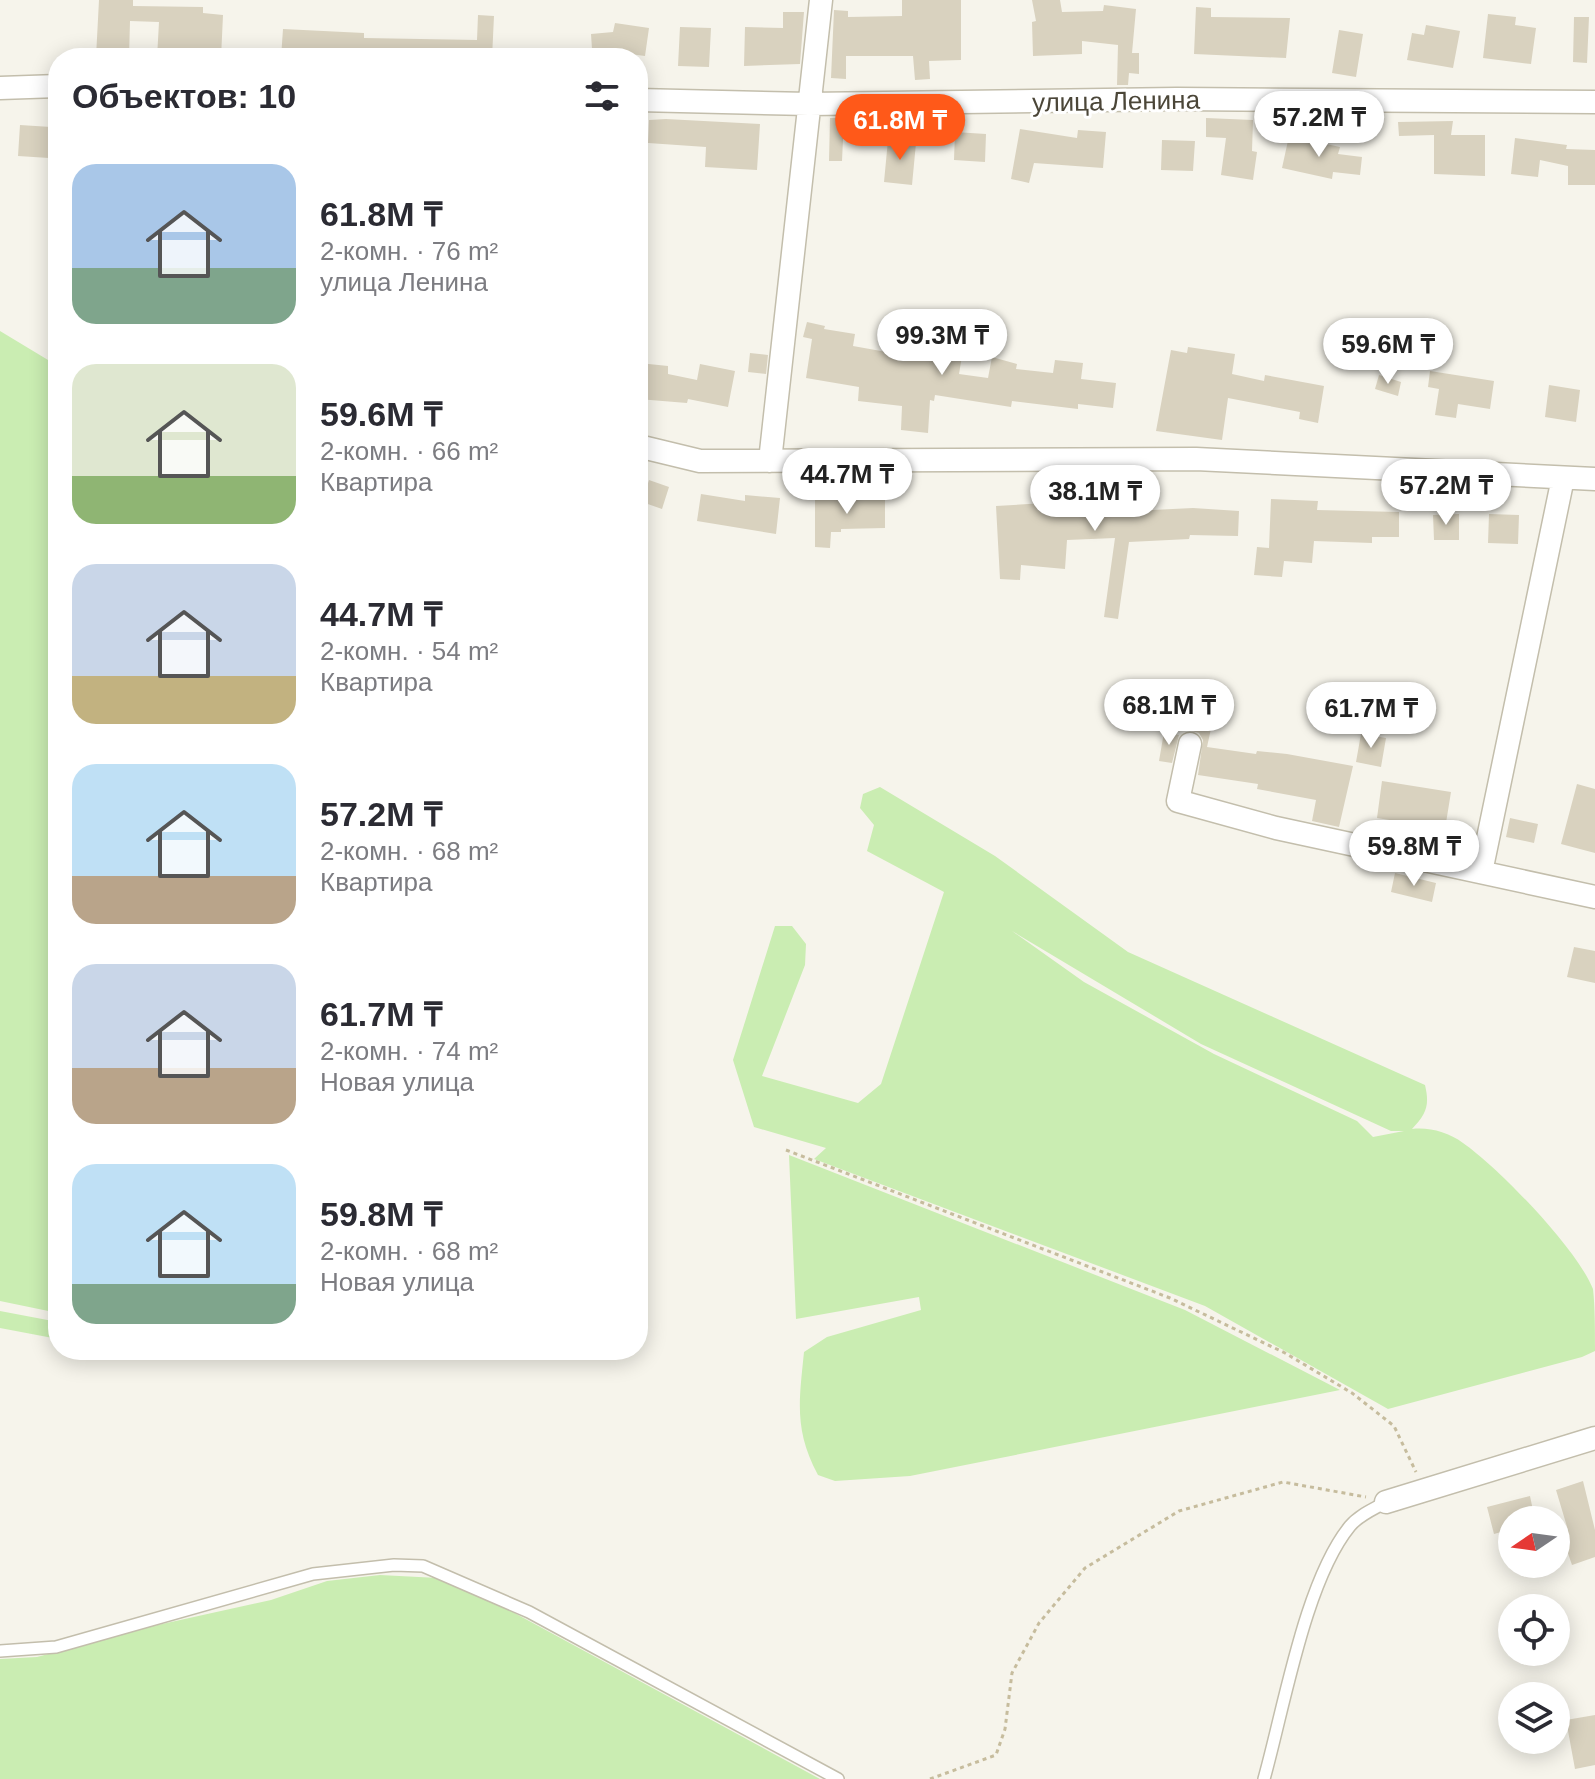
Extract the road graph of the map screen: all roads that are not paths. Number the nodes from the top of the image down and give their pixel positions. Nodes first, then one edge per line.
1 (821, 0) edge
2 (48, 86) edge
3 (0, 88) edge
4 (648, 100) edge
5 (1595, 102) edge
6 (809, 104) junction
7 (648, 448) edge
8 (770, 461) junction
9 (1563, 478) junction
10 (1595, 479) edge
11 (1190, 744) dead end
12 (1481, 872) junction
13 (1595, 897) edge
14 (1595, 1438) edge
15 (1386, 1502) joint
16 (0, 1651) edge
17 (838, 1779) edge
18 (1264, 1779) edge

1 - 6 street
2 - 3 street
4 - 6 street, улица Ленина
5 - 6 street, улица Ленина
6 - 8 street
7 - 8 street
8 - 9 street
9 - 10 street
9 - 12 street
11 - 12 street
12 - 13 street
14 - 15 street
15 - 18 lane
16 - 17 lane

